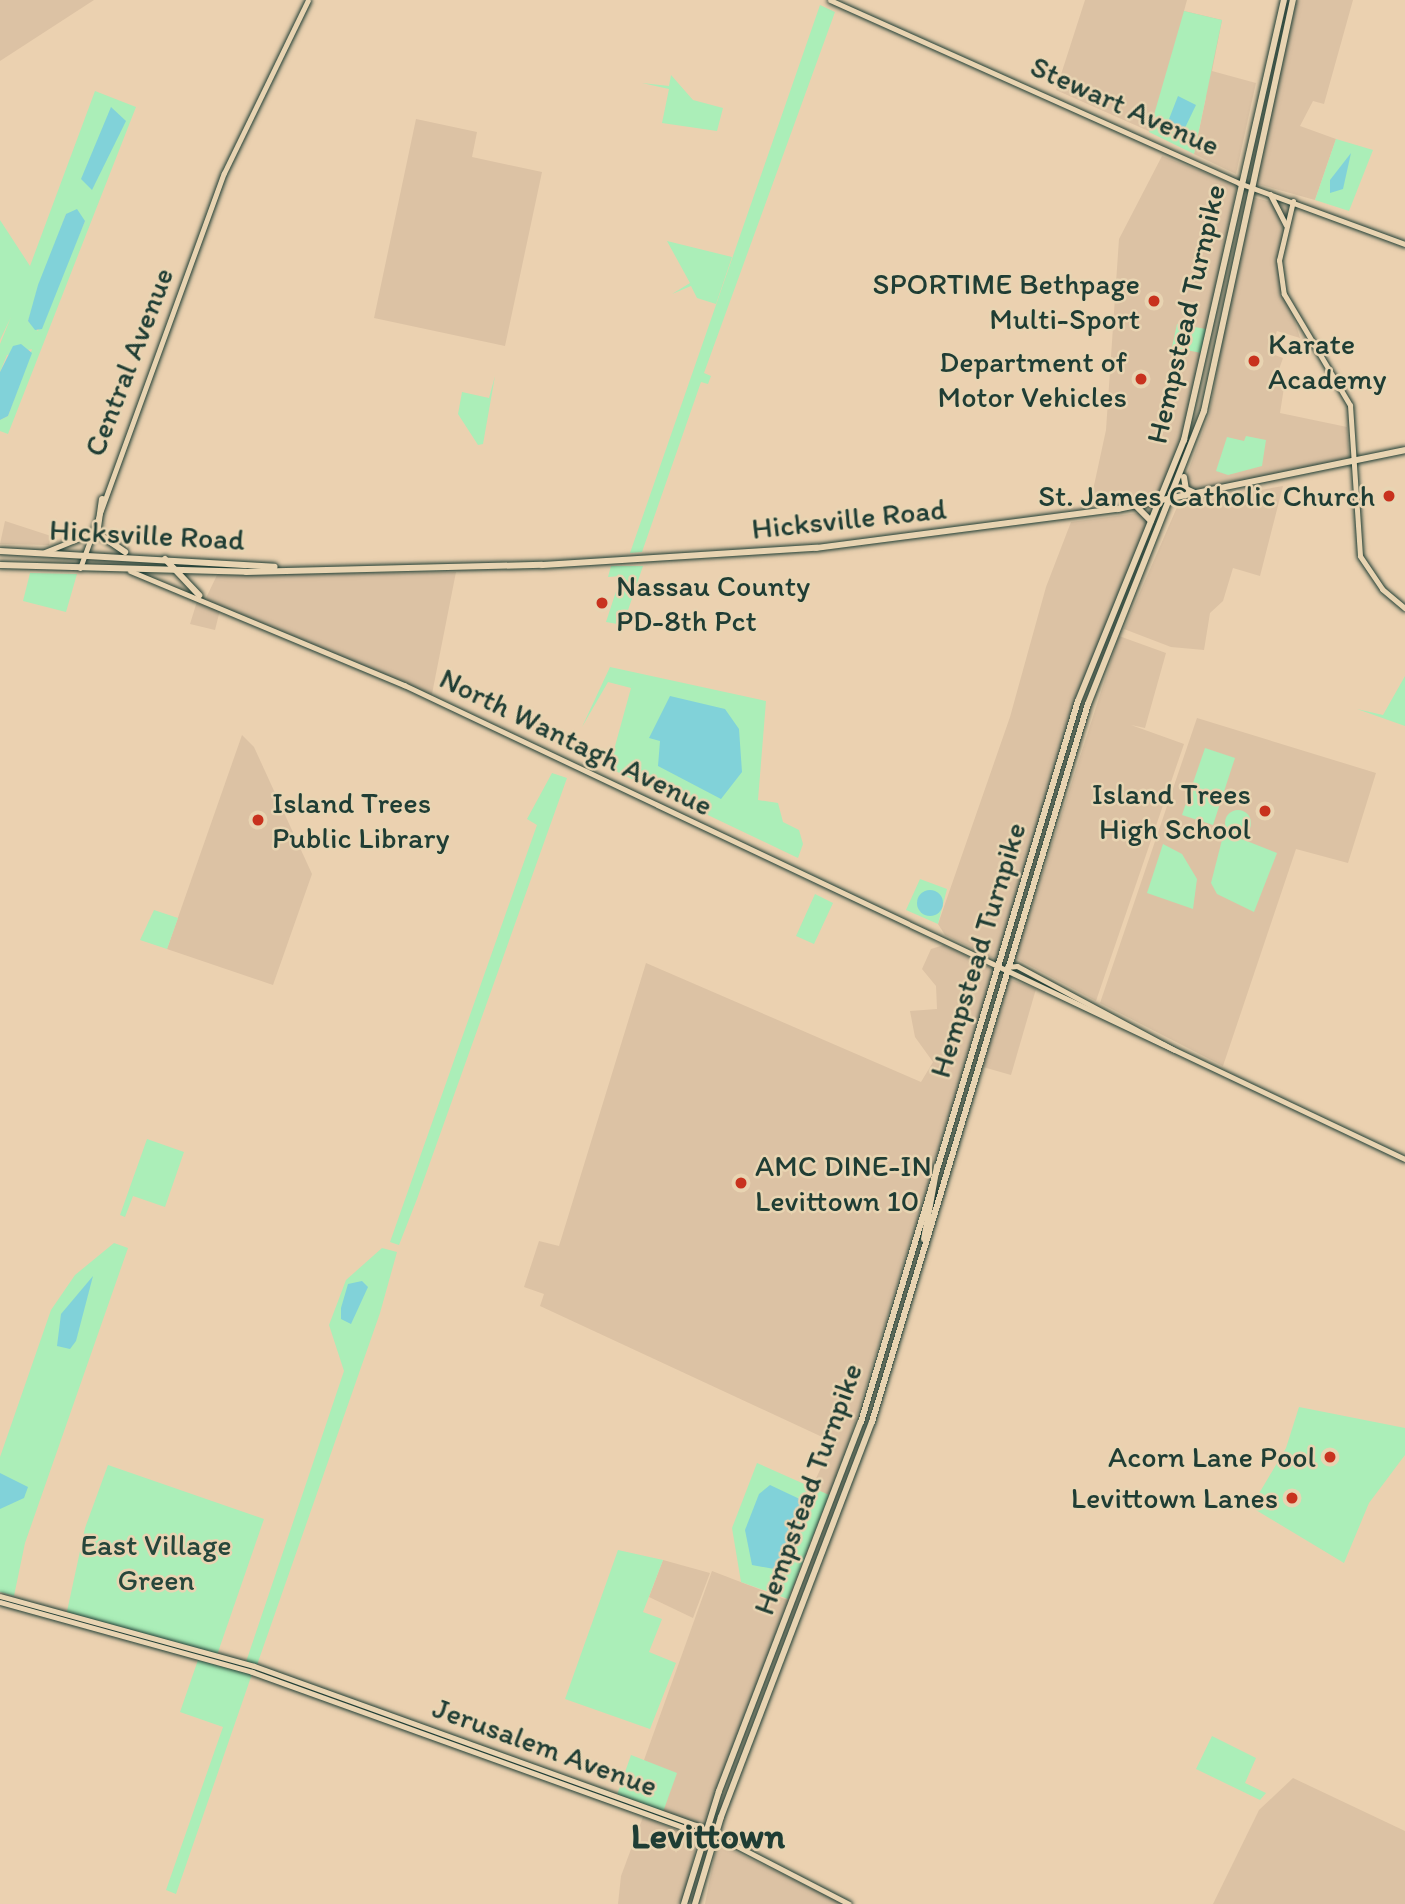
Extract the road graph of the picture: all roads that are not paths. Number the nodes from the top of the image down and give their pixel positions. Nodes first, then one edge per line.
1 (308, 0) edge
2 (830, 0) edge
3 (1284, 0) edge
4 (1293, 0) edge
5 (1239, 183) junction
6 (1249, 187) junction
7 (1270, 194) junction
8 (1293, 201) junction
9 (1286, 226) junction
10 (1405, 244) edge
11 (1405, 450) edge
12 (1355, 464) junction
13 (1187, 466) junction
14 (1199, 494) junction
15 (1174, 498) junction
16 (102, 499) junction
17 (1162, 500) junction
18 (1135, 505) junction
19 (1151, 525) junction
20 (89, 533) junction
21 (0, 551) edge
22 (44, 552) junction
23 (81, 554) junction
24 (140, 555) junction
25 (157, 556) junction
26 (0, 565) edge
27 (80, 568) junction
28 (291, 568) junction
29 (130, 571) junction
30 (183, 573) junction
31 (205, 573) junction
32 (193, 587) junction
33 (199, 595) junction
34 (1405, 608) edge
35 (998, 963) junction
36 (1007, 967) junction
37 (1405, 1159) edge
38 (937, 1167) junction
39 (947, 1170) junction
40 (924, 1250) junction
41 (0, 1595) edge
42 (0, 1602) edge
43 (704, 1832) junction
44 (714, 1837) junction
45 (684, 1904) edge
46 (695, 1904) edge
47 (849, 1904) edge

1 - 16 main road, Central Avenue
2 - 5 main road, Stewart Avenue
3 - 5 main road, Hempstead Turnpike
4 - 6 main road, Hempstead Turnpike
5 - 6 main road, Stewart Avenue
5 - 17 main road, Hempstead Turnpike
6 - 7 main road, Stewart Avenue
6 - 13 main road, Hempstead Turnpike
7 - 8 main road, Stewart Avenue
7 - 9 main road
8 - 9 main road
8 - 10 main road, Stewart Avenue
9 - 12 main road
11 - 12 main road, Hicksville Road
12 - 14 main road, Hicksville Road
12 - 34 main road
13 - 14 main road
13 - 15 main road, Hempstead Turnpike
14 - 15 main road, Hicksville Road
15 - 17 main road, Hicksville Road
15 - 36 main road, Hempstead Turnpike
16 - 20 main road, Central Avenue
16 - 24 main road
17 - 18 main road, Hicksville Road
17 - 19 main road, Hempstead Turnpike
18 - 19 main road
18 - 28 main road, Hicksville Road
19 - 35 main road, Hempstead Turnpike
20 - 22 main road
20 - 23 main road, Central Avenue
21 - 22 main road, Hicksville Road
22 - 23 main road, Hicksville Road
23 - 24 main road, Hicksville Road
23 - 27 main road, Central Avenue
24 - 25 main road, Hicksville Road
25 - 28 main road, Hicksville Road
25 - 30 main road
26 - 27 main road, Hicksville Road
27 - 29 main road, Hicksville Road
28 - 31 main road, Hicksville Road
29 - 30 main road, Hicksville Road
29 - 33 main road, North Wantagh Avenue
30 - 31 main road, Hicksville Road
30 - 32 main road
31 - 32 main road
32 - 33 main road
33 - 35 main road, North Wantagh Avenue
35 - 36 main road, North Wantagh Avenue
35 - 38 main road, Hempstead Turnpike
36 - 37 main road, North Wantagh Avenue
36 - 39 main road, Hempstead Turnpike
38 - 39 main road
38 - 40 main road
38 - 43 main road, Hempstead Turnpike
39 - 40 main road, Hempstead Turnpike
40 - 44 main road, Hempstead Turnpike
41 - 43 main road, Jerusalem Avenue
42 - 43 main road, Jerusalem Avenue
43 - 44 main road, Jerusalem Avenue
43 - 45 main road, Hempstead Turnpike
44 - 46 main road, Hempstead Turnpike
44 - 47 main road

